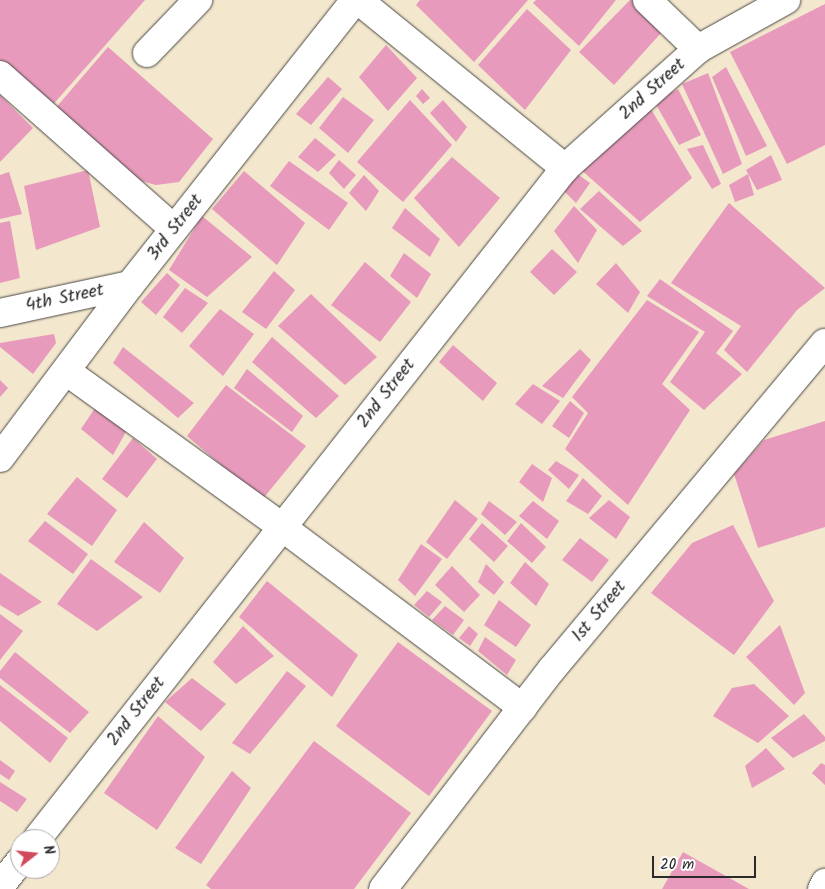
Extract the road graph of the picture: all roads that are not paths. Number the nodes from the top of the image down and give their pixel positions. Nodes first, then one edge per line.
1 (198, 0) edge
2 (356, 0) edge
3 (647, 0) edge
4 (786, 0) edge
5 (698, 49) junction
6 (147, 53) dead end
7 (0, 75) edge
8 (565, 168) junction
9 (174, 229) junction
10 (130, 285) junction
11 (0, 313) edge
12 (825, 343) edge
13 (66, 371) junction
14 (0, 458) edge
15 (282, 527) junction
16 (523, 708) junction
17 (45, 829) edge
18 (10, 874) edge
19 (825, 883) edge
20 (0, 886) edge
21 (383, 889) edge
22 (822, 889) edge

1 - 6 street
2 - 8 street, 3rd Street
2 - 9 street, 3rd Street
3 - 5 street
4 - 5 street, 2nd Street
5 - 8 street, 2nd Street
7 - 9 street
8 - 15 street, 2nd Street
9 - 10 street, 3rd Street
10 - 11 street, 4th Street
10 - 13 street, 3rd Street
12 - 16 street, 1st Street
13 - 14 street, 3rd Street
13 - 15 street
15 - 16 street
15 - 17 street, 2nd Street
16 - 21 street, 1st Street
18 - 20 street
19 - 22 street

